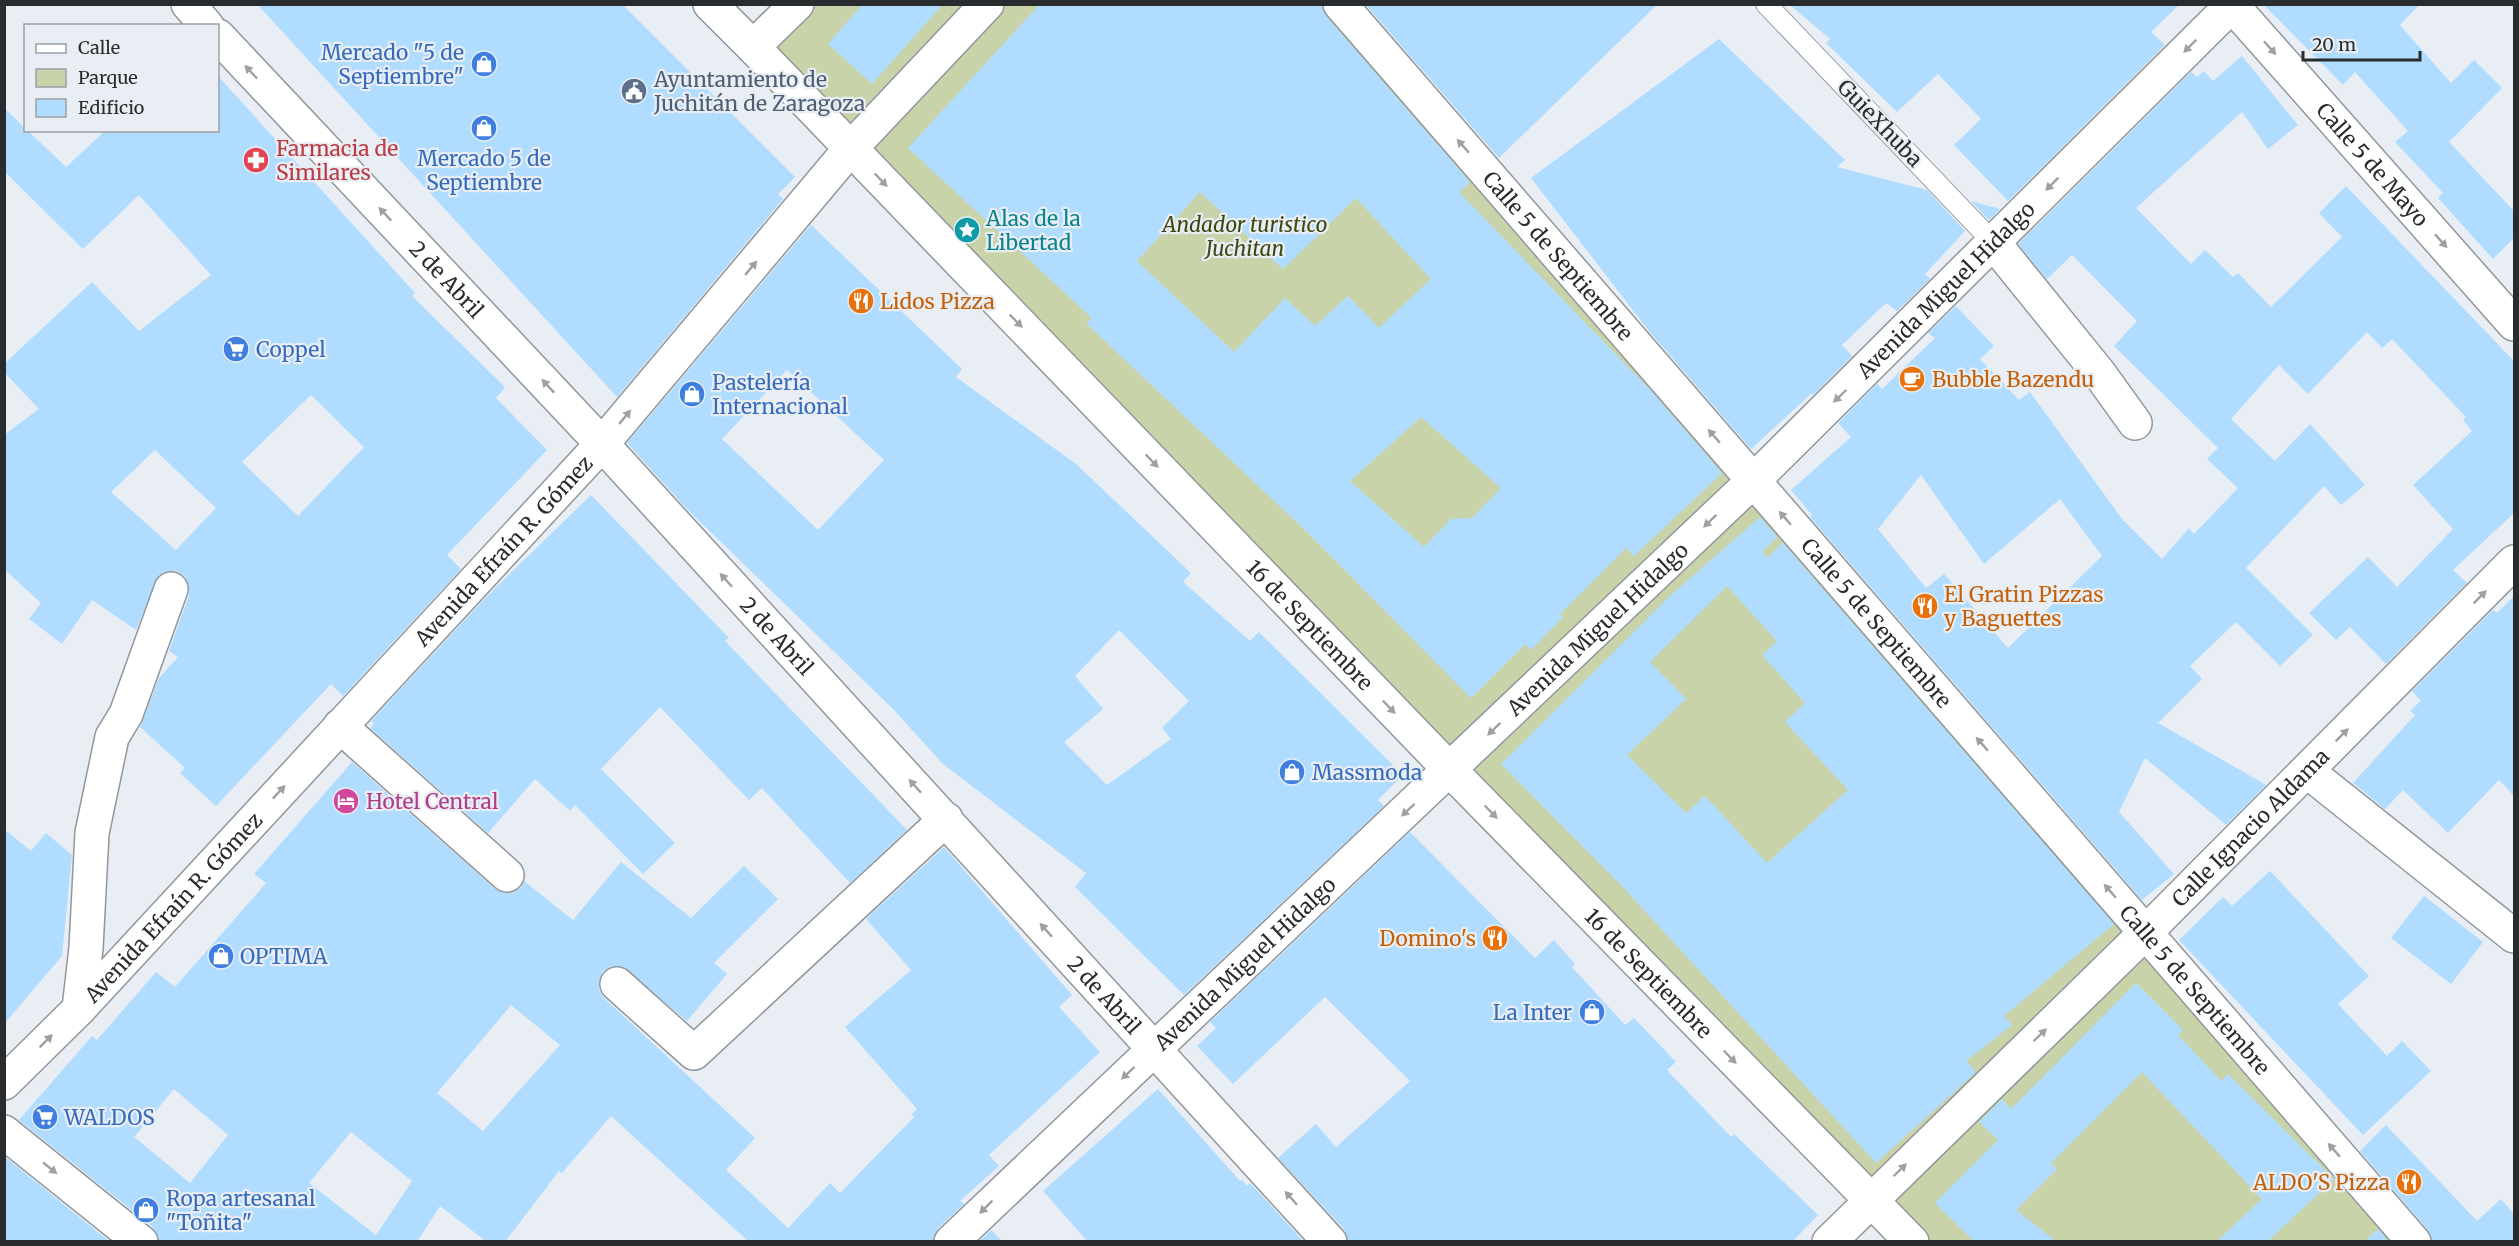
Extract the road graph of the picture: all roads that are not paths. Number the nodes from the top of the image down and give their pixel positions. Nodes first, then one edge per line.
1 (188, 4) edge
2 (710, 4) edge
3 (796, 4) edge
4 (987, 4) edge
5 (1340, 4) edge
6 (1766, 4) edge
7 (2231, 5) edge
8 (205, 24) edge
9 (219, 37) edge
10 (753, 47) junction
11 (850, 149) junction
12 (1994, 242) junction
13 (2514, 324) edge
14 (2135, 423) dead end
15 (602, 444) junction
16 (1753, 481) junction
17 (2514, 562) edge
18 (171, 589) dead end
19 (340, 726) junction
20 (1450, 770) junction
21 (2307, 771) junction
22 (946, 819) junction
23 (507, 875) dead end
24 (2146, 932) junction
25 (2514, 936) edge
26 (617, 984) dead end
27 (79, 1008) junction
28 (1154, 1049) junction
29 (4, 1083) edge
30 (4, 1132) edge
31 (1870, 1199) junction
32 (141, 1242) edge
33 (951, 1242) edge
34 (1330, 1242) edge
35 (1829, 1242) edge
36 (1912, 1242) edge
37 (2414, 1242) edge

1 - 8 street
2 - 10 street, 16 de Septiembre
3 - 10 street
4 - 11 street, Avenida Efraín R. Gómez
16 -> 5 street, Calle 5 de Septiembre
6 - 12 lane, GuieXhuba
7 -> 12 street, Avenida Miguel Hidalgo
7 -> 13 street, Calle 5 de Mayo
15 -> 9 street, 2 de Abril
10 - 11 street, 16 de Septiembre
15 -> 11 street, Avenida Efraín R. Gómez
11 -> 20 street, 16 de Septiembre
12 - 14 street
12 -> 16 street, Avenida Miguel Hidalgo
15 - 19 street, Avenida Efraín R. Gómez
22 -> 15 street, 2 de Abril
16 -> 20 street, Avenida Miguel Hidalgo
24 -> 16 street, Calle 5 de Septiembre
21 -> 17 street, Calle Ignacio Aldama
18 - 27 street
19 - 23 street
27 -> 19 street, Avenida Efraín R. Gómez
20 -> 28 street, Avenida Miguel Hidalgo
20 -> 31 street, 16 de Septiembre
21 - 24 street, Calle Ignacio Aldama
21 - 25 street
22 - 26 street
28 -> 22 street, 2 de Abril
31 -> 24 street, Calle Ignacio Aldama
37 -> 24 street, Calle 5 de Septiembre
29 -> 27 street, Avenida Efraín R. Gómez
28 -> 33 street, Avenida Miguel Hidalgo
34 -> 28 street, 2 de Abril
30 -> 32 street
31 - 35 street, Calle Ignacio Aldama
31 - 36 street, 16 de Septiembre

